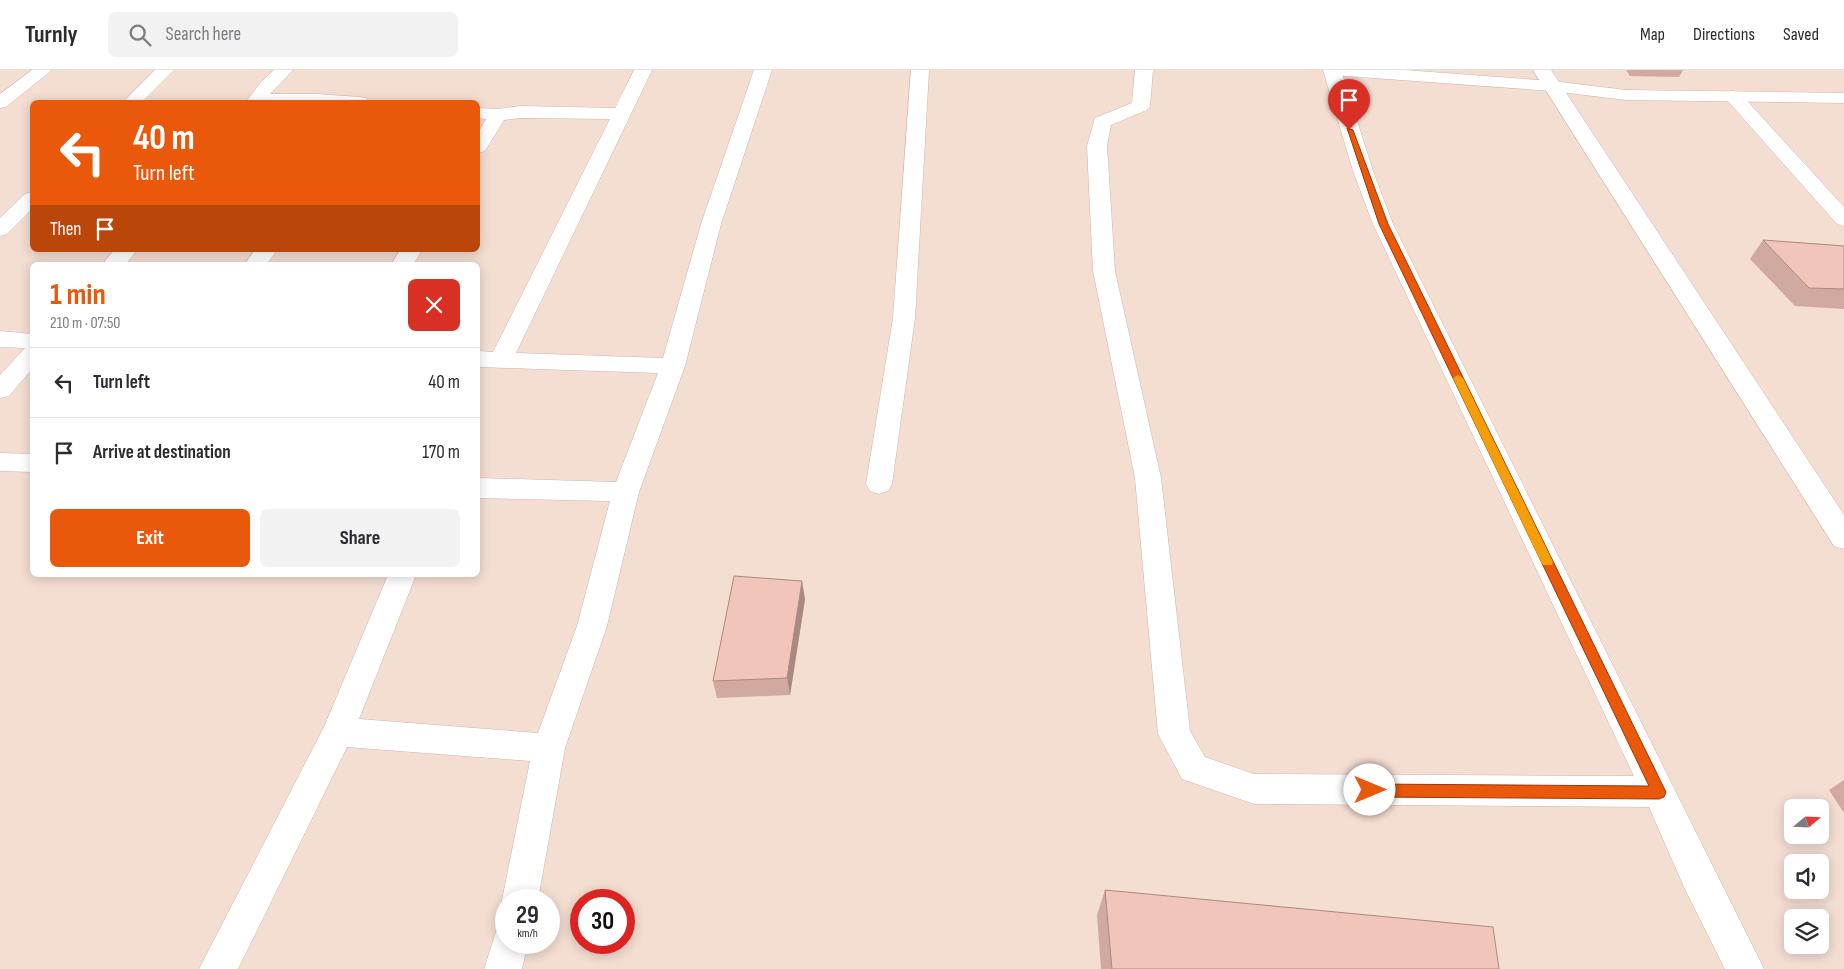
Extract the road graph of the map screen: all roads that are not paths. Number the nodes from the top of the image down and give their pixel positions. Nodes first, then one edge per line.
1 (165, 70) edge
2 (284, 70) edge
3 (643, 70) edge
4 (763, 70) edge
5 (920, 70) edge
6 (1144, 70) edge
7 (1332, 70) edge
8 (38, 74) edge
9 (8, 77) dead end
10 (1547, 78) edge
11 (1733, 96) junction
12 (1844, 98) edge
13 (134, 100) edge
14 (257, 100) edge
15 (287, 100) edge
16 (332, 100) edge
17 (0, 103) edge
18 (480, 113) edge
19 (622, 114) junction
20 (498, 115) junction
21 (480, 143) edge
22 (30, 200) edge
23 (1844, 220) edge
24 (0, 230) edge
25 (124, 252) edge
26 (116, 262) edge
27 (0, 340) edge
28 (30, 341) edge
29 (30, 356) edge
30 (488, 360) edge
31 (673, 366) junction
32 (0, 390) edge
33 (0, 462) edge
34 (30, 463) edge
35 (879, 484) dead end
36 (480, 488) edge
37 (626, 492) junction
38 (1844, 538) edge
39 (401, 577) edge
40 (338, 732) junction
41 (549, 748) junction
42 (1659, 792) junction
43 (522, 889) edge
44 (507, 954) edge
45 (218, 969) edge
46 (503, 969) edge
47 (1745, 969) edge

1 - 13 street
2 - 14 street
3 - 19 street
4 - 31 street
5 - 35 street
6 - 42 street
7 - 10 street
7 - 42 street
8 - 9 street
8 - 17 street
10 - 11 street
10 - 38 street
11 - 12 street
11 - 23 street
15 - 16 street
18 - 20 street
19 - 20 street
19 - 30 street
20 - 21 street
22 - 24 street
25 - 26 street
27 - 28 street
29 - 32 street
30 - 31 street
31 - 37 street
33 - 34 street
36 - 37 street
37 - 41 street
39 - 40 street
40 - 41 street
40 - 45 street
41 - 43 street
42 - 47 street
44 - 46 street

